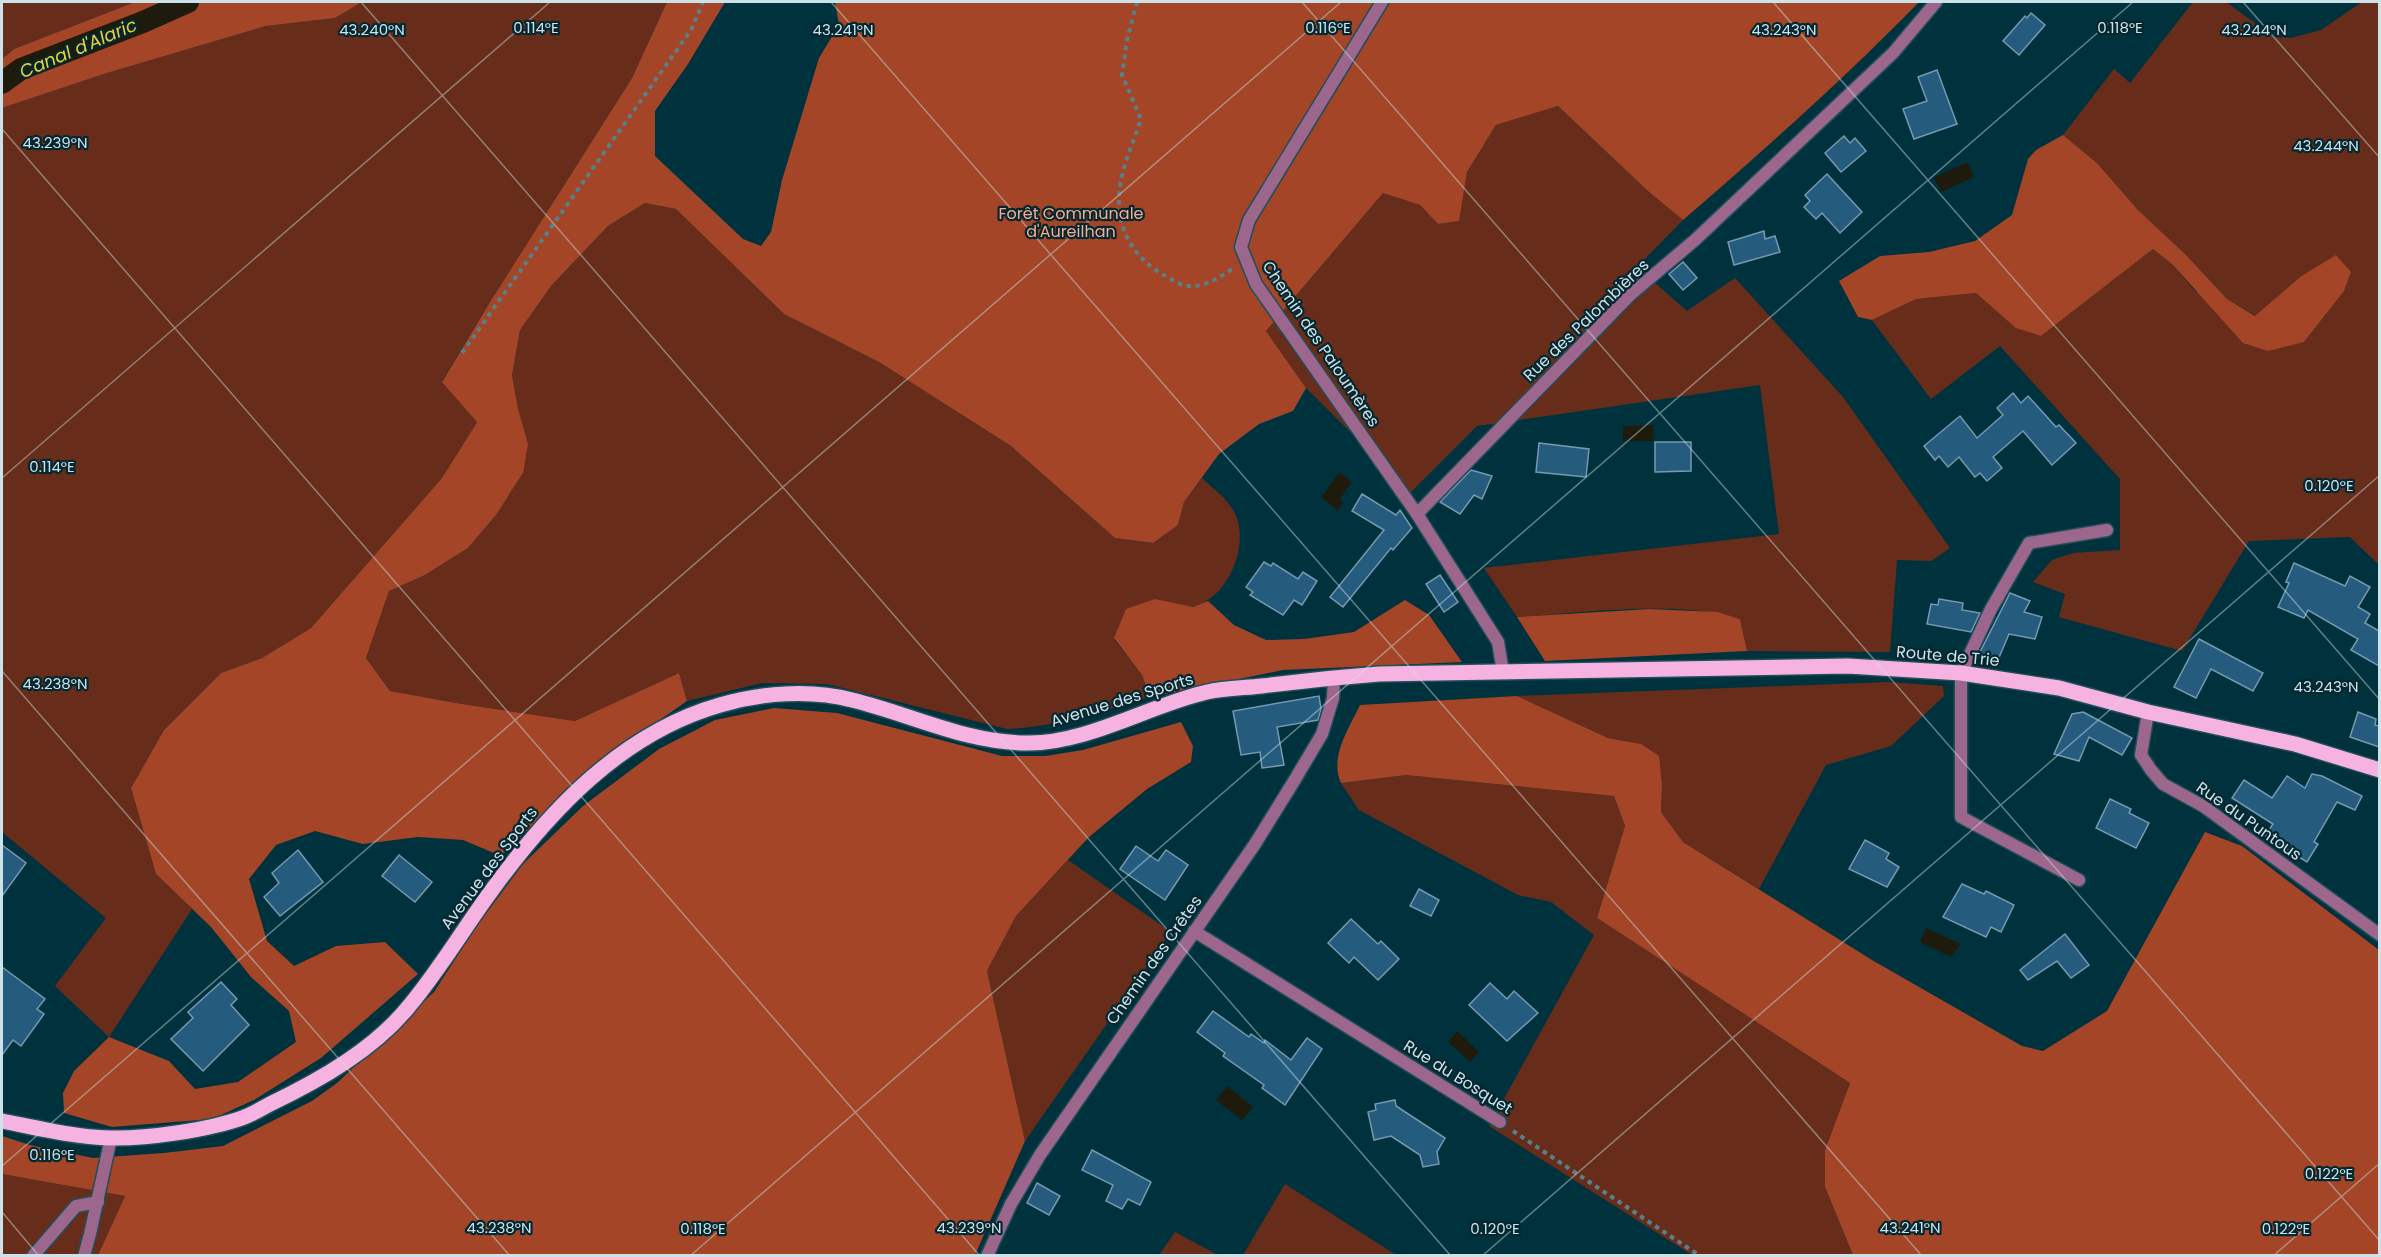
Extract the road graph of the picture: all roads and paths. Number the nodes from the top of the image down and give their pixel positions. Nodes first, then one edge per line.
1 (703, 2) edge
2 (1137, 2) edge
3 (1382, 2) edge
4 (1936, 2) edge
5 (1245, 261) junction
6 (462, 353) dead end
7 (1417, 514) junction
8 (2107, 530) dead end
9 (1503, 672) junction
10 (1961, 673) junction
11 (1334, 678) junction
12 (2148, 712) junction
13 (2379, 770) edge
14 (2079, 880) dead end
15 (1194, 931) junction
16 (2379, 935) edge
17 (2, 1121) edge
18 (1500, 1122) joint
19 (111, 1138) junction
20 (98, 1202) junction
21 (33, 1256) edge
22 (84, 1256) edge
23 (987, 1256) edge
24 (1700, 1256) edge

1 - 6 path
2 - 5 path
3 - 5 street, Chemin des Paloumères
4 - 7 street, Rue des Palombières
5 - 7 street, Chemin des Paloumères
7 - 9 street
8 - 10 street
9 - 10 main road, Route de Trie
9 - 11 main road, Route de Trie
10 - 12 main road, Route de Trie
10 - 14 street
11 - 15 street, Chemin des Crêtes
11 - 19 main road, Avenue des Sports
12 - 13 main road, Route de Trie
12 - 16 street, Rue du Puntous
15 - 18 street, Rue du Bosquet
15 - 23 street, Chemin des Crêtes
17 - 19 main road, Avenue des Sports
18 - 24 path, Rue du Bosquet
19 - 20 street
20 - 21 street
20 - 22 street

